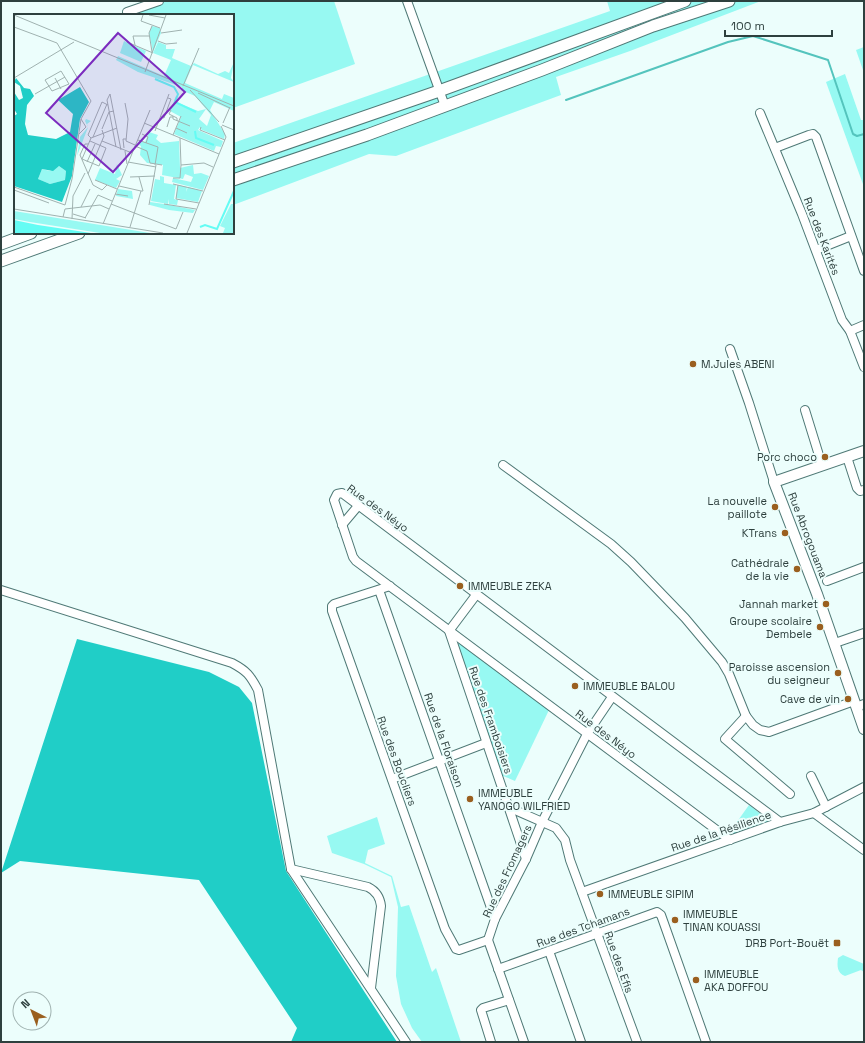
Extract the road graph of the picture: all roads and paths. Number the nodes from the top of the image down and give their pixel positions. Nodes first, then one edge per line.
1 (159, 1) edge
2 (407, 1) edge
3 (685, 1) edge
4 (729, 1) edge
5 (127, 12) dead end
6 (439, 91) junction
7 (446, 106) junction
8 (760, 113) dead end
9 (344, 124) junction
10 (349, 141) junction
11 (775, 148) junction
12 (234, 162) edge
13 (234, 180) edge
14 (28, 234) edge
15 (76, 234) edge
16 (851, 236) junction
17 (1, 244) edge
18 (816, 250) junction
19 (1, 260) edge
20 (864, 271) edge
21 (864, 325) edge
22 (850, 331) junction
23 (730, 349) dead end
24 (864, 367) edge
25 (805, 410) dead end
26 (864, 451) edge
27 (847, 456) junction
28 (503, 465) dead end
29 (822, 465) junction
30 (774, 482) junction
31 (864, 490) edge
32 (358, 506) junction
33 (342, 525) junction
34 (864, 567) edge
35 (827, 581) dead end
36 (390, 586) junction
37 (1, 590) edge
38 (380, 590) junction
39 (476, 595) junction
40 (449, 631) junction
41 (864, 633) edge
42 (835, 643) junction
43 (612, 697) junction
44 (858, 704) edge
45 (746, 716) junction
46 (864, 729) edge
47 (587, 734) junction
48 (486, 743) junction
49 (440, 762) junction
50 (811, 776) dead end
51 (392, 779) junction
52 (864, 787) edge
53 (790, 794) dead end
54 (508, 806) junction
55 (826, 807) junction
56 (814, 813) junction
57 (542, 822) junction
58 (780, 822) junction
59 (730, 840) junction
60 (864, 850) edge
61 (526, 858) junction
62 (291, 869) junction
63 (582, 892) junction
64 (495, 920) junction
65 (598, 934) junction
66 (488, 940) junction
67 (549, 951) junction
68 (498, 969) junction
69 (371, 988) junction
70 (509, 1000) junction
71 (406, 1042) edge
72 (491, 1042) edge
73 (524, 1042) edge
74 (581, 1042) edge
75 (637, 1042) edge
76 (706, 1042) edge

1 - 5 street
2 - 6 street
3 - 6 main road
4 - 7 main road
6 - 7 street
6 - 9 main road
7 - 10 main road
8 - 11 street, Rue des Karités
9 - 10 main road
9 - 12 main road
10 - 13 main road
11 - 16 street
11 - 18 street, Rue des Karités
14 - 17 main road
15 - 19 main road
16 - 18 street
16 - 20 street
18 - 22 street, Rue des Karités
21 - 22 street
22 - 24 street, Rue des Karités
23 - 30 street, Rue Abrogouama
25 - 29 street
26 - 27 street
27 - 29 street
27 - 31 street
28 - 45 street
29 - 30 street
30 - 42 street, Rue Abrogouama
32 - 33 street
32 - 33 street, Rue des Néyo
32 - 39 street, Rue des Néyo
33 - 36 street, Rue des Néyo
34 - 35 street
36 - 38 street, Rue des Boucliers
36 - 40 street, Rue des Néyo
37 - 62 street
38 - 49 street, Rue de la Floraison
38 - 51 street, Rue des Boucliers
39 - 40 street
39 - 43 street, Rue des Néyo
40 - 47 street, Rue des Néyo
40 - 48 street, Rue des Framboisiers
41 - 42 street
42 - 44 street, Rue Abrogouama
43 - 47 street, Rue des Fromagers
43 - 58 street, Rue des Néyo
44 - 45 street
44 - 46 street, Rue Abrogouama
45 - 53 street
47 - 57 street, Rue des Fromagers
47 - 59 street, Rue des Néyo
48 - 49 street
48 - 54 street, Rue des Framboisiers
49 - 51 street
49 - 64 street, Rue de la Floraison
50 - 55 street
51 - 66 street, Rue des Boucliers
52 - 55 street, Rue de la Résilience
54 - 57 street, Rue des Efis
54 - 61 street, Rue des Framboisiers
55 - 56 street, Rue de la Résilience
56 - 58 street, Rue de la Résilience
56 - 60 street
57 - 61 street, Rue des Fromagers
57 - 63 street, Rue des Efis
58 - 59 street, Rue de la Résilience
59 - 63 street, Rue de la Résilience
61 - 64 street, Rue des Fromagers
62 - 69 street
62 - 69 street
63 - 65 street, Rue des Efis
64 - 66 street, Rue des Fromagers
65 - 67 street, Rue des Tchamans
65 - 75 street, Rue des Efis
65 - 76 street, Rue des Tchamans
66 - 68 street
67 - 68 street, Rue des Tchamans
67 - 74 street
68 - 70 street
69 - 71 street
70 - 72 street
70 - 73 street

